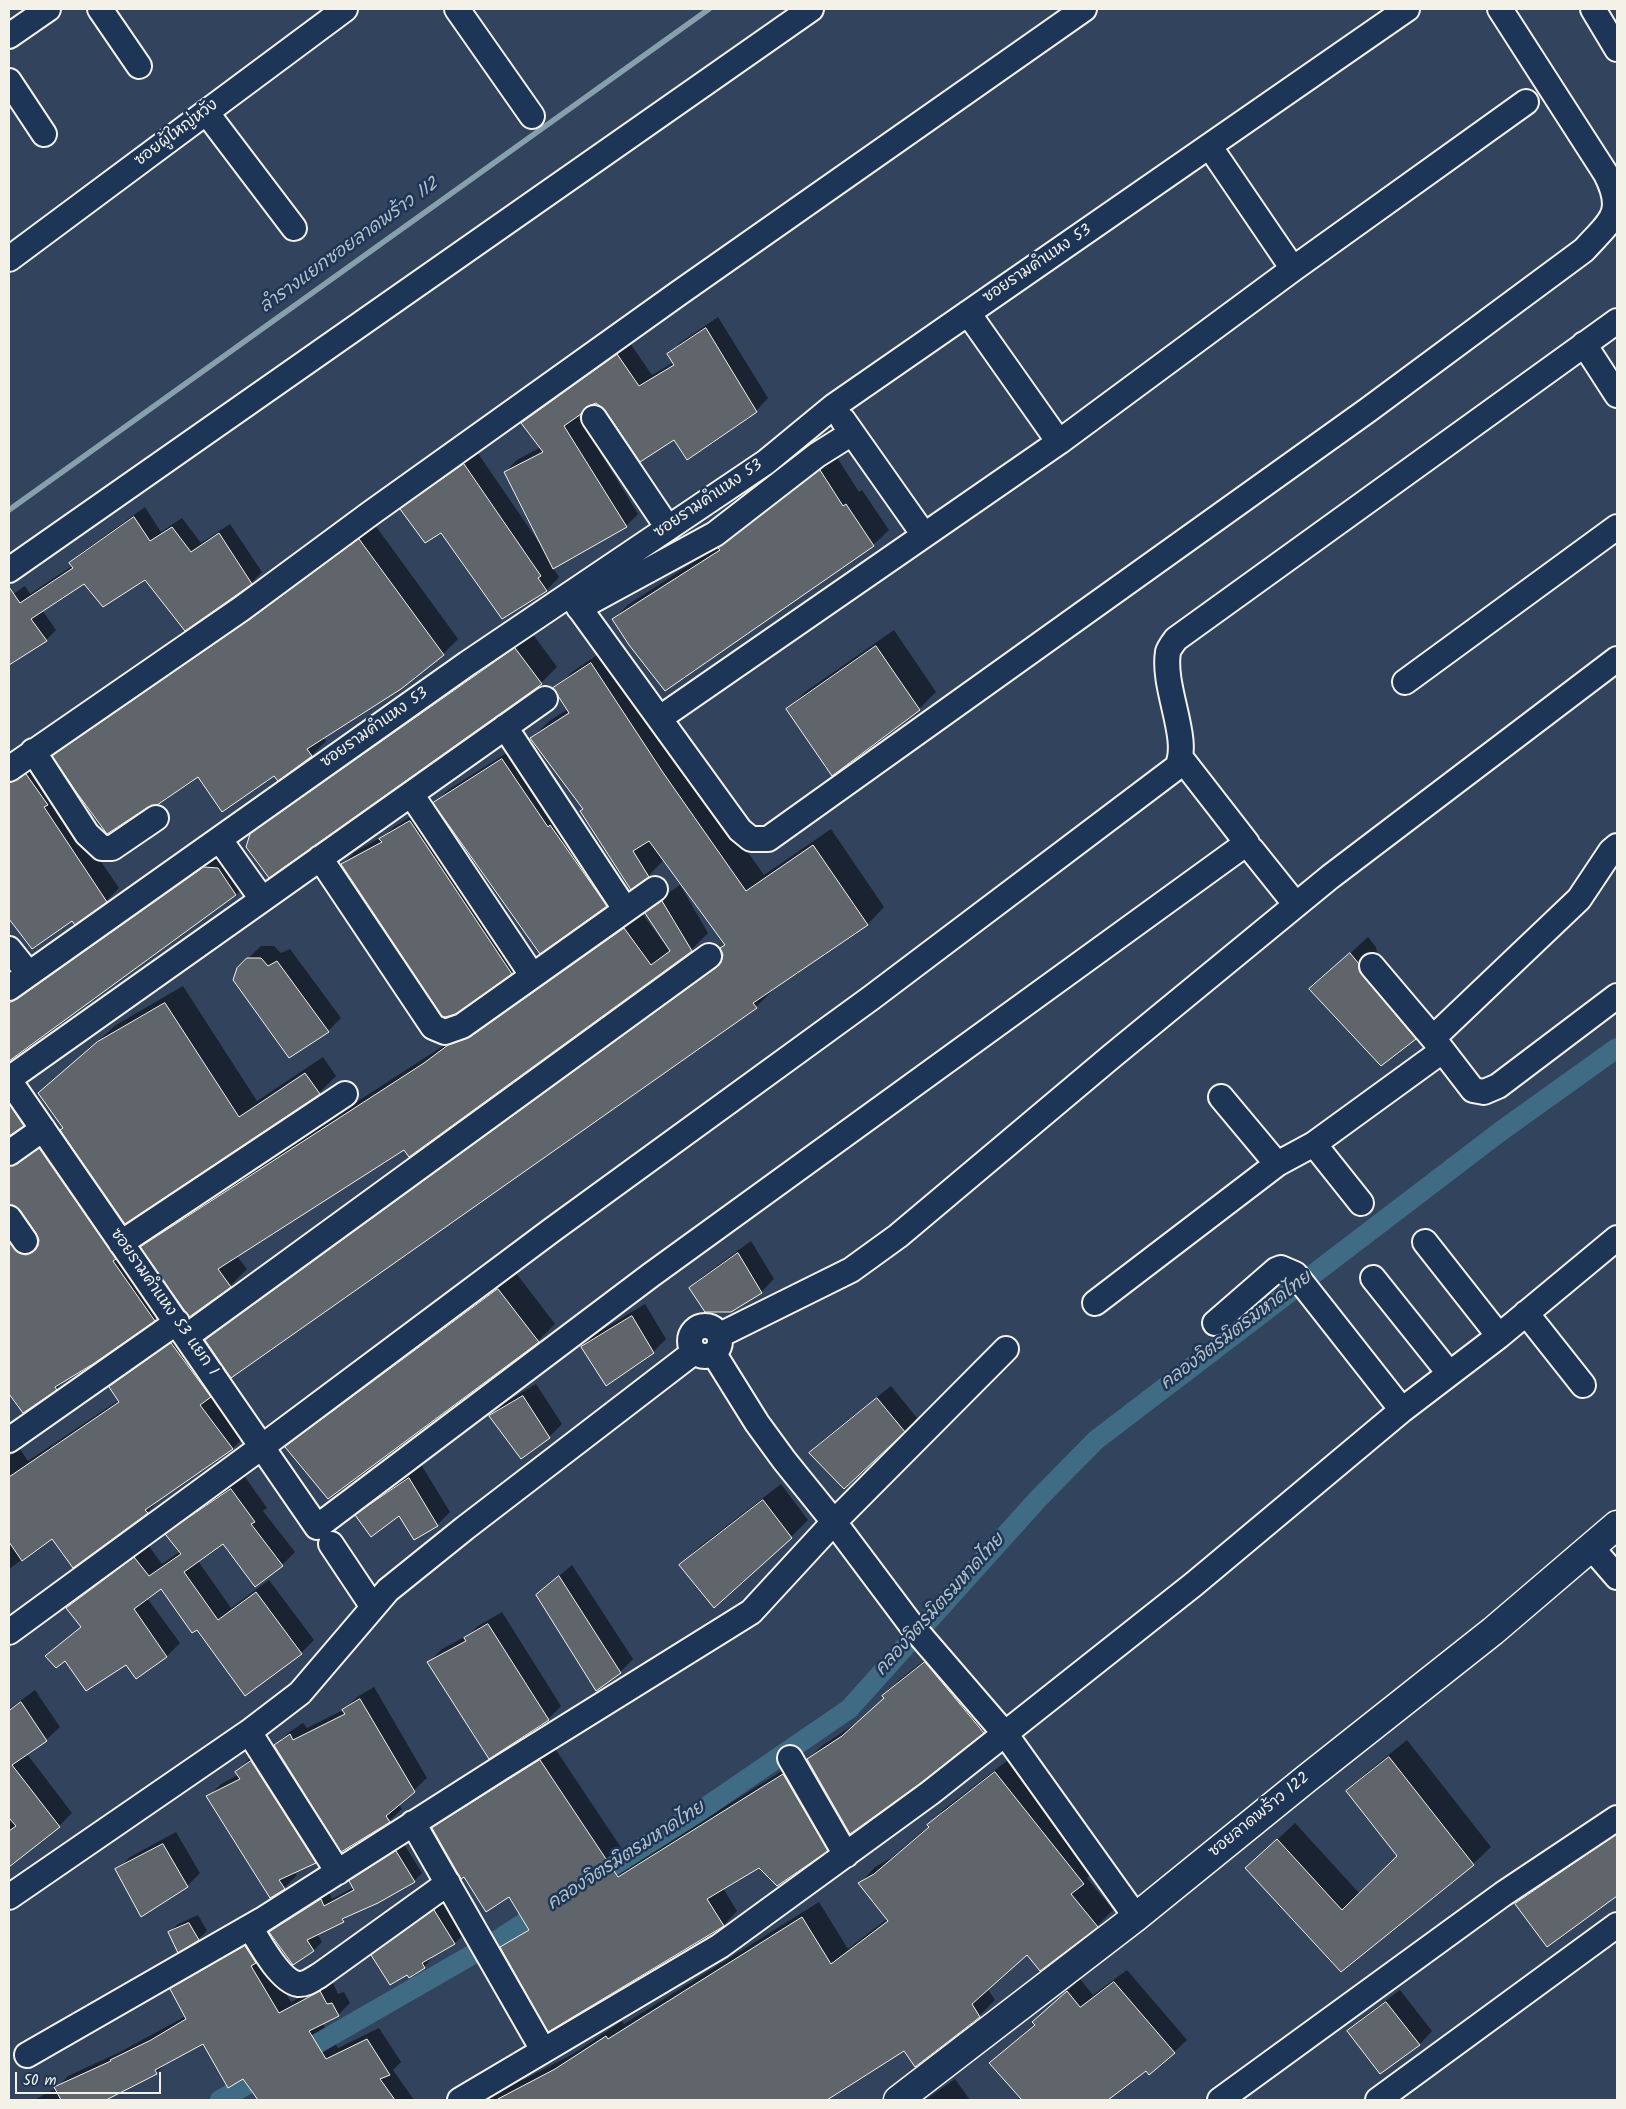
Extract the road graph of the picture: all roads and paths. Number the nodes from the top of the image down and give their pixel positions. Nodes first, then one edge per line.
1 (48, 9) edge
2 (100, 9) edge
3 (345, 9) edge
4 (457, 9) edge
5 (811, 9) edge
6 (1084, 9) edge
7 (1407, 9) edge
8 (1500, 9) edge
9 (1593, 9) edge
10 (9, 36) edge
11 (1617, 49) edge
12 (138, 66) dead end
13 (9, 81) edge
14 (1526, 102) dead end
15 (206, 112) junction
16 (532, 116) dead end
17 (44, 134) dead end
18 (1210, 147) junction
19 (294, 228) dead end
20 (9, 259) edge
21 (1293, 269) junction
22 (968, 313) junction
23 (1617, 321) edge
24 (1584, 344) junction
25 (1617, 395) edge
26 (834, 406) junction
27 (594, 418) dead end
28 (852, 433) junction
29 (1059, 442) junction
30 (1617, 527) edge
31 (668, 528) junction
32 (924, 535) junction
33 (9, 570) edge
34 (575, 602) junction
35 (1617, 659) edge
36 (1405, 682) dead end
37 (544, 699) dead end
38 (660, 718) junction
39 (505, 727) junction
40 (33, 751) junction
41 (1181, 758) junction
42 (9, 769) edge
43 (411, 794) junction
44 (156, 818) dead end
45 (220, 840) junction
46 (1617, 846) edge
47 (1252, 850) dead end
48 (320, 858) junction
49 (655, 889) dead end
50 (262, 899) junction
51 (1296, 905) junction
52 (625, 909) junction
53 (9, 949) edge
54 (709, 956) dead end
55 (1372, 966) dead end
56 (29, 974) junction
57 (532, 975) junction
58 (9, 988) edge
59 (1617, 996) edge
60 (1437, 1045) junction
61 (9, 1079) edge
62 (345, 1094) dead end
63 (1221, 1097) dead end
64 (43, 1130) junction
65 (1314, 1144) junction
66 (9, 1153) edge
67 (1277, 1164) junction
68 (1361, 1203) dead end
69 (9, 1218) edge
70 (1617, 1238) edge
71 (25, 1240) dead end
72 (121, 1242) junction
73 (1425, 1242) dead end
74 (1374, 1278) dead end
75 (1095, 1303) dead end
76 (1526, 1313) junction
77 (1215, 1323) dead end
78 (182, 1329) junction
79 (1499, 1336) junction
80 (709, 1347) junction
81 (1006, 1349) dead end
82 (1449, 1373) junction
83 (1583, 1385) dead end
84 (1402, 1410) junction
85 (9, 1440) edge
86 (263, 1446) junction
87 (834, 1522) junction
88 (1617, 1525) edge
89 (324, 1535) junction
90 (1591, 1547) junction
91 (1617, 1577) edge
92 (373, 1607) junction
93 (9, 1632) edge
94 (249, 1732) junction
95 (1006, 1735) junction
96 (790, 1758) dead end
97 (1617, 1818) edge
98 (413, 1823) junction
99 (846, 1855) junction
100 (338, 1872) junction
101 (448, 1883) junction
102 (9, 1897) edge
103 (1136, 1917) junction
104 (1617, 1925) edge
105 (250, 1927) junction
106 (542, 2050) junction
107 (27, 2055) dead end
108 (460, 2100) edge
109 (898, 2100) edge
110 (1220, 2100) edge
111 (1378, 2100) edge

1 - 10 street
2 - 12 street
3 - 15 street, ซอยผู้ใหญ่หวัง
4 - 16 street
5 - 33 street
6 - 40 street
7 - 18 street, ซอยรามคำแหง 53
8 - 38 street
9 - 11 street
13 - 17 street
14 - 21 street
15 - 19 street
15 - 20 street, ซอยผู้ใหญ่หวัง
18 - 21 street
18 - 22 street, ซอยรามคำแหง 53
21 - 29 street
22 - 26 street, ซอยรามคำแหง 53
22 - 29 street
23 - 24 street
24 - 25 street
24 - 41 street
26 - 28 street
26 - 31 street, ซอยรามคำแหง 53
27 - 31 street
28 - 32 street
28 - 34 street
29 - 32 street
30 - 36 street
31 - 34 street, ซอยรามคำแหง 53
32 - 38 street
34 - 38 street
34 - 45 street, ซอยรามคำแหง 53
35 - 51 street
37 - 39 street
39 - 43 street
39 - 52 street
40 - 42 street
40 - 44 street
41 - 86 street
41 - 89 street
43 - 48 street
43 - 57 street
45 - 50 street
45 - 56 street, ซอยรามคำแหง 53
46 - 60 street
47 - 51 street
48 - 50 street
48 - 57 street
49 - 52 street
50 - 61 street
51 - 80 street
52 - 57 street
53 - 56 street
54 - 78 street
55 - 60 street
56 - 58 street, ซอยรามคำแหง 53
59 - 60 street
60 - 65 street
61 - 64 street, ซอยรามคำแหง 53 แยก 1
62 - 72 street
63 - 67 street
64 - 66 street
64 - 72 street, ซอยรามคำแหง 53 แยก 1
65 - 67 street
65 - 68 street
67 - 75 street
69 - 71 street
70 - 76 street
72 - 78 street, ซอยรามคำแหง 53 แยก 1
73 - 79 street
74 - 82 street
76 - 79 street
76 - 83 street
77 - 84 street
78 - 85 street
78 - 86 street, ซอยรามคำแหง 53 แยก 1
79 - 82 street
80 - 87 street
80 - 92 street
81 - 87 street
82 - 84 street
84 - 95 street
86 - 89 street, ซอยรามคำแหง 53 แยก 1
86 - 93 street
87 - 95 street
87 - 98 street
88 - 90 street, ซอยลาดพร้าว 122
89 - 92 street, ซอยรามคำแหง 53 แยก 1
90 - 91 street
90 - 103 street, ซอยลาดพร้าว 122
92 - 94 street
94 - 100 street
94 - 102 street
95 - 99 street
95 - 103 street
96 - 99 street
97 - 110 street
98 - 100 street
98 - 101 street
99 - 106 street
100 - 105 street
101 - 105 street
101 - 106 street
103 - 109 street, ซอยลาดพร้าว 122
104 - 111 street
105 - 107 street
106 - 108 street

